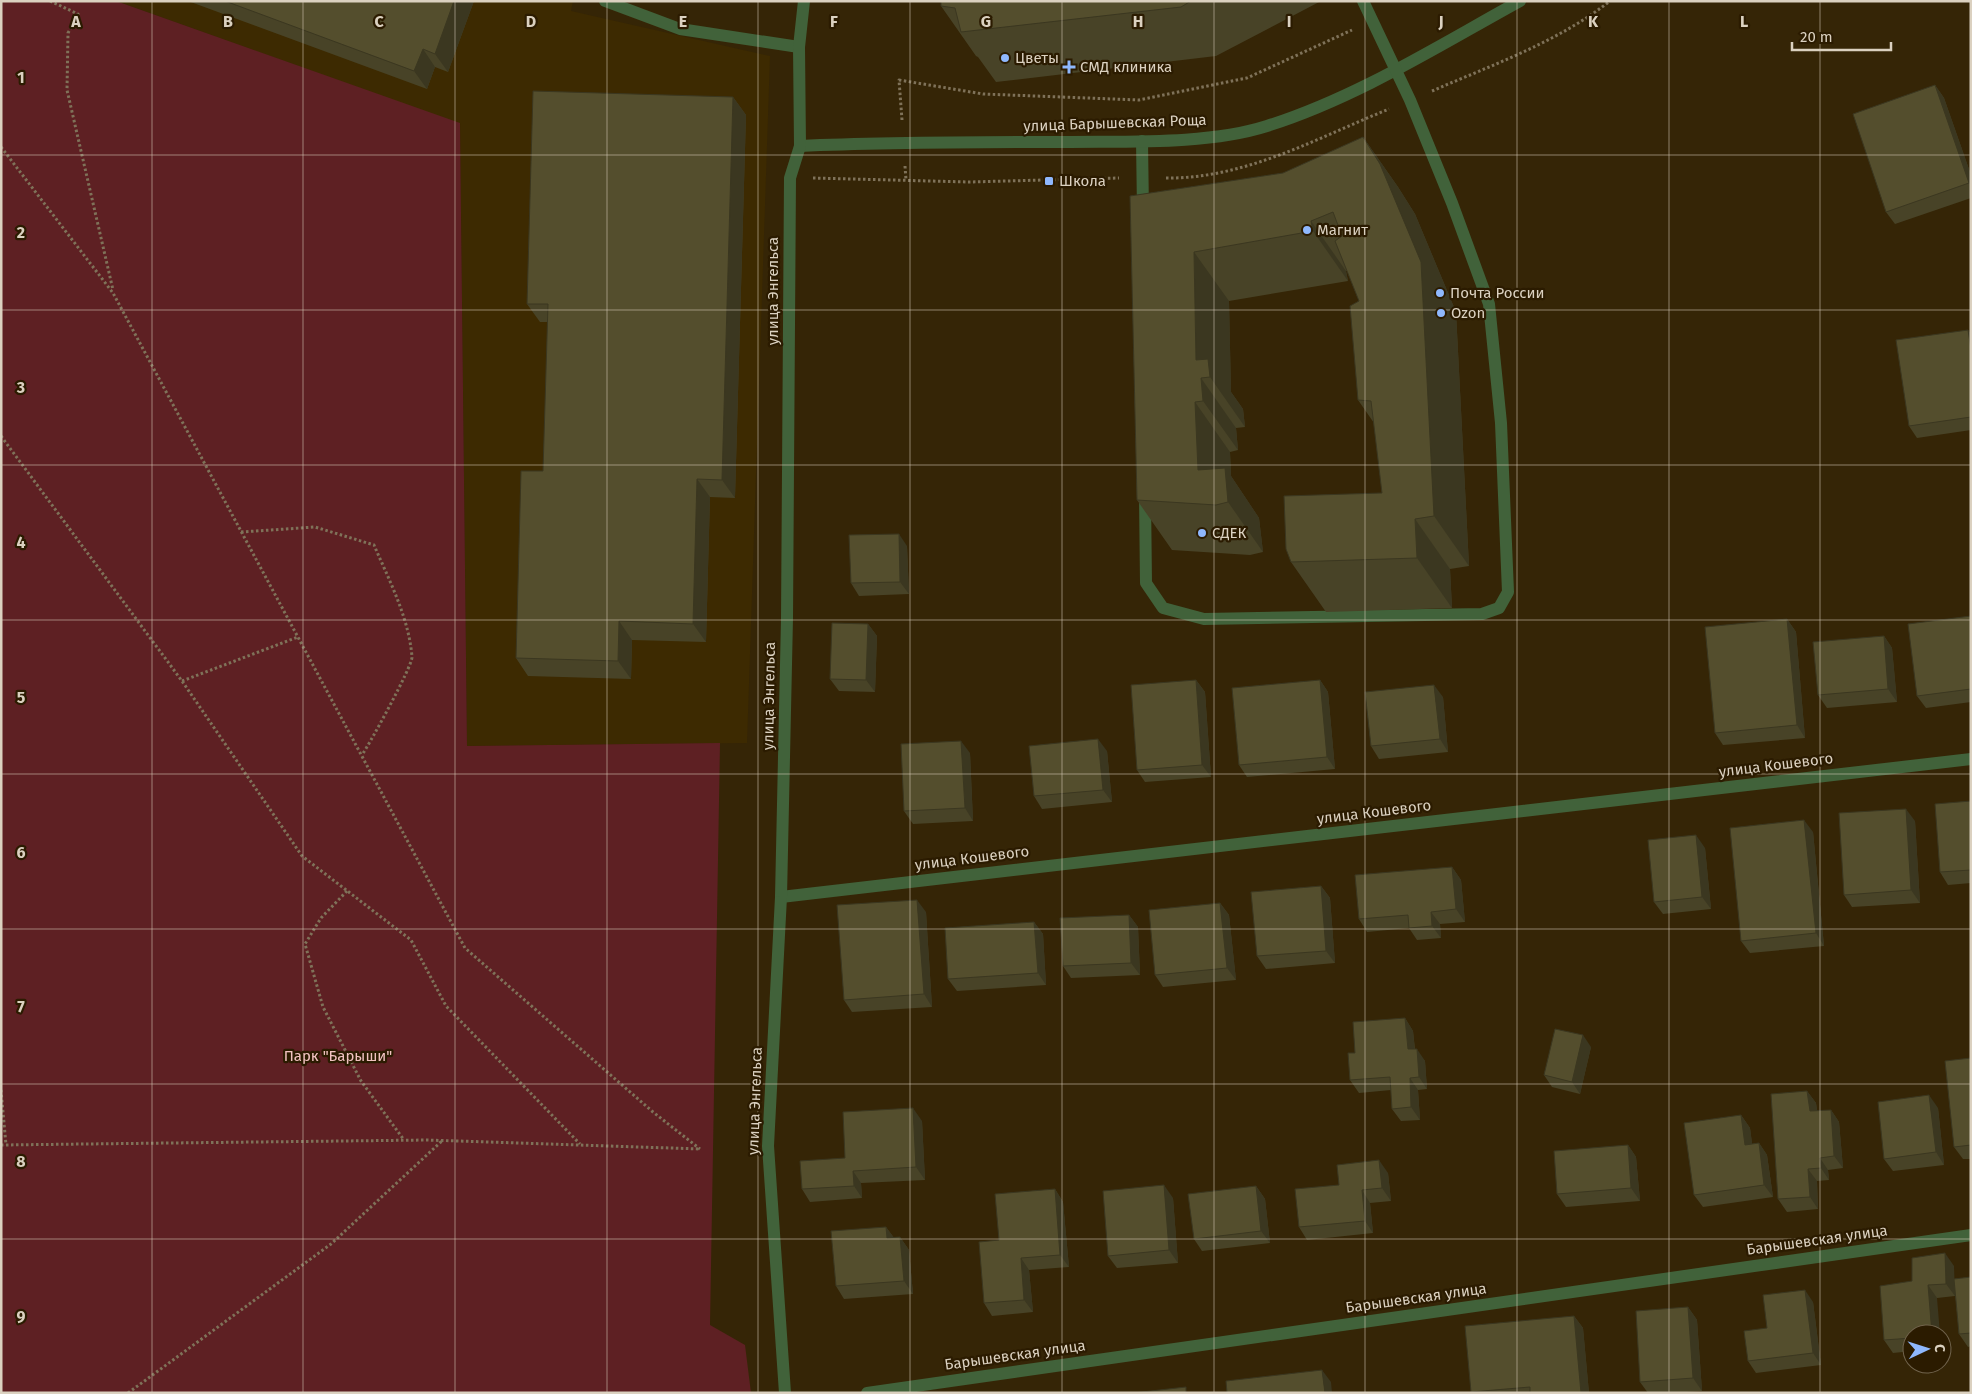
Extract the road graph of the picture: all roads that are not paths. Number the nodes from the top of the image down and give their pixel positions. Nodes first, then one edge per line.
1 (605, 1) edge
2 (804, 1) edge
3 (1363, 1) edge
4 (1520, 1) edge
5 (799, 48) junction
6 (1396, 69) junction
7 (1142, 141) junction
8 (800, 146) junction
9 (1143, 227) edge
10 (1145, 484) edge
11 (1971, 759) edge
12 (781, 896) junction
13 (1971, 1235) edge
14 (785, 1393) edge
15 (866, 1393) edge

1 - 5 street
2 - 5 street, улица Энгельса
3 - 6 street
4 - 6 street, улица Барышевская Роща
5 - 8 street, улица Энгельса
6 - 7 street, улица Барышевская Роща
6 - 10 street
7 - 8 street, улица Барышевская Роща
7 - 9 street
8 - 12 street, улица Энгельса
11 - 12 street, улица Кошевого
12 - 14 street, улица Энгельса
13 - 15 street, Барышевская улица

